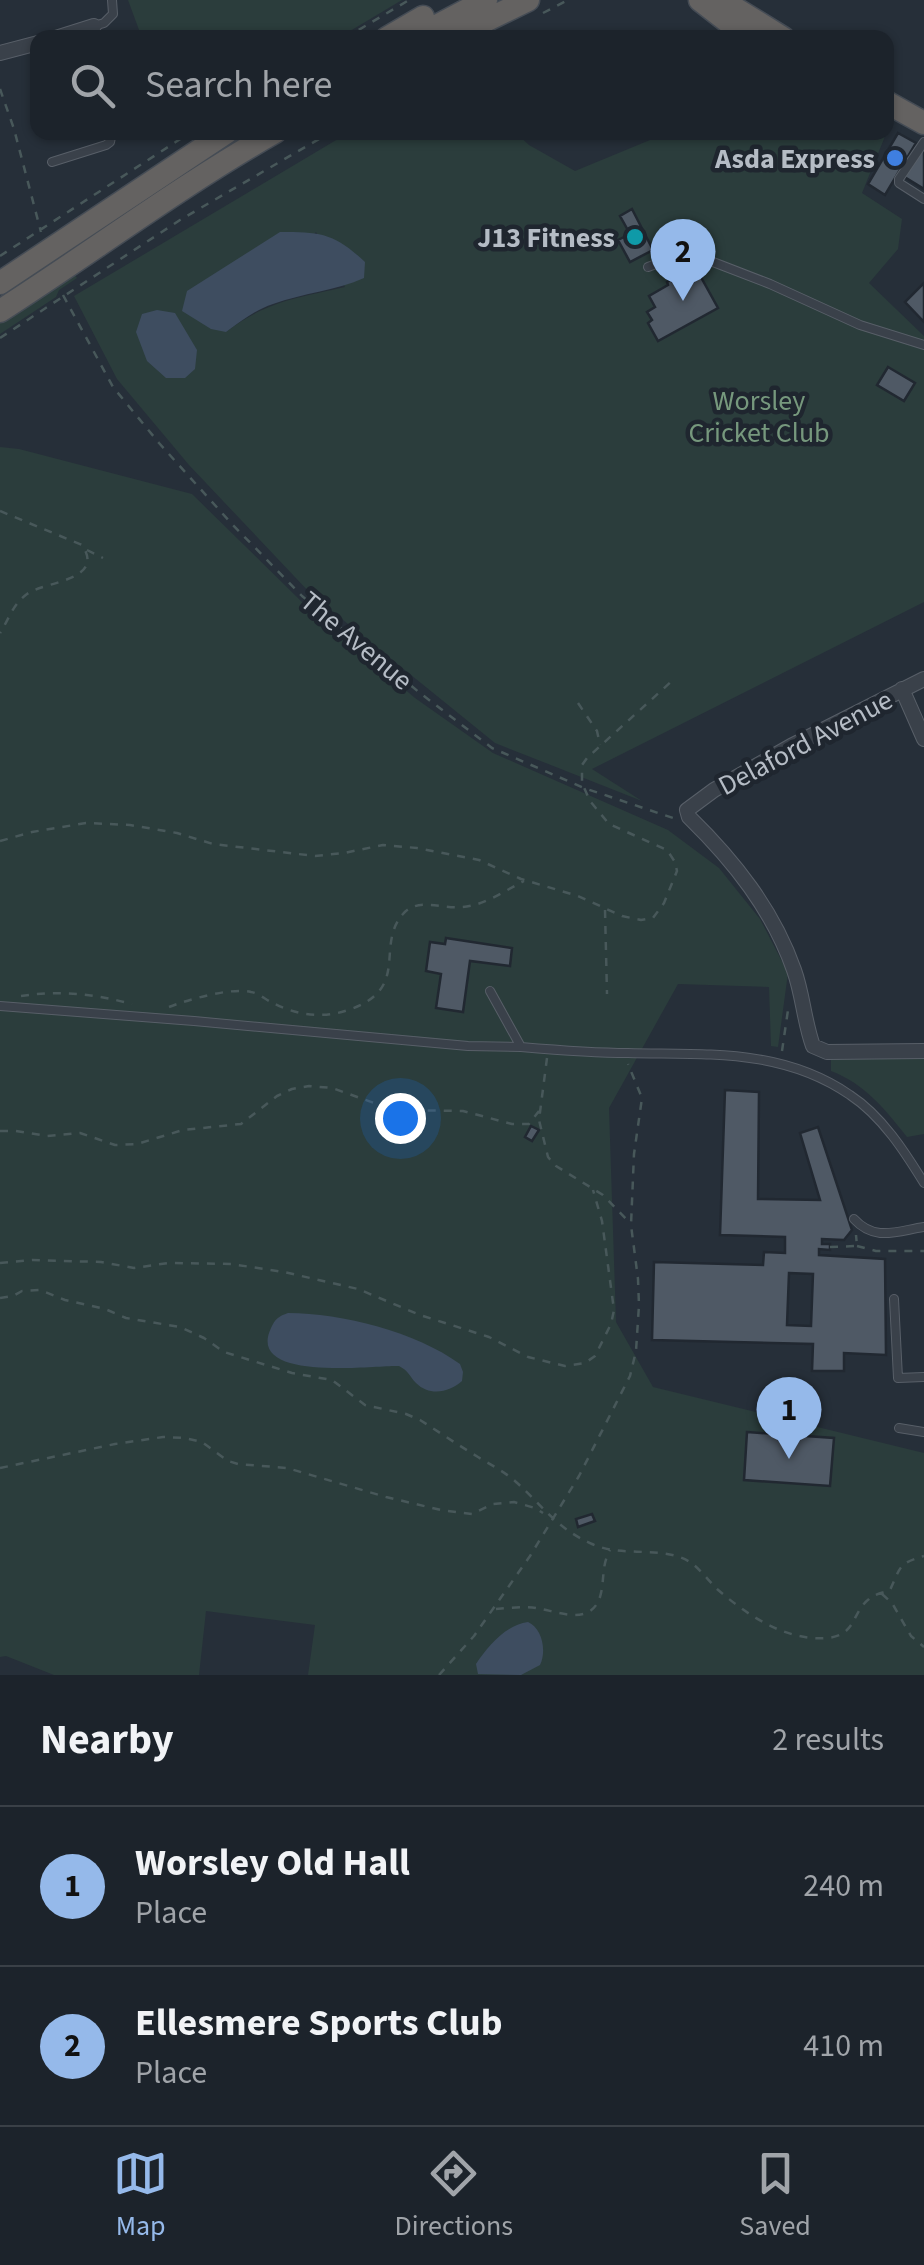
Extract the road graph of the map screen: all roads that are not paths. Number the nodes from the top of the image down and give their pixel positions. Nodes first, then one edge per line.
1 (112, 0) edge
2 (453, 0) edge
3 (486, 0) edge
4 (528, 0) edge
5 (700, 0) edge
6 (726, 0) edge
7 (88, 30) edge
8 (401, 30) edge
9 (429, 30) edge
10 (466, 30) edge
11 (739, 30) edge
12 (770, 30) edge
13 (30, 44) edge
14 (0, 53) edge
15 (894, 107) edge
16 (924, 123) edge
17 (110, 140) edge
18 (216, 140) edge
19 (262, 140) edge
20 (924, 142) edge
21 (52, 162) dead end
22 (924, 199) edge
23 (648, 267) dead end
24 (0, 284) edge
25 (0, 310) edge
26 (924, 345) edge
27 (924, 679) edge
28 (902, 690) junction
29 (924, 739) edge
30 (490, 991) dead end
31 (0, 1006) edge
32 (521, 1047) junction
33 (924, 1051) edge
34 (924, 1183) edge
35 (856, 1221) road end
36 (924, 1227) edge
37 (894, 1299) dead end
38 (924, 1377) edge
39 (899, 1428) dead end
40 (924, 1432) edge

1 - 7 lane
2 - 8 highway
3 - 9 highway
4 - 10 highway
5 - 11 highway
6 - 12 highway
13 - 14 street
15 - 16 highway
17 - 21 lane
18 - 24 highway
19 - 25 highway
20 - 22 lane
23 - 26 lane
27 - 28 street, Delaford Avenue
28 - 29 street
28 - 33 street, Delaford Avenue
30 - 32 lane
31 - 32 lane
32 - 34 lane
35 - 36 lane
37 - 38 lane
39 - 40 lane

